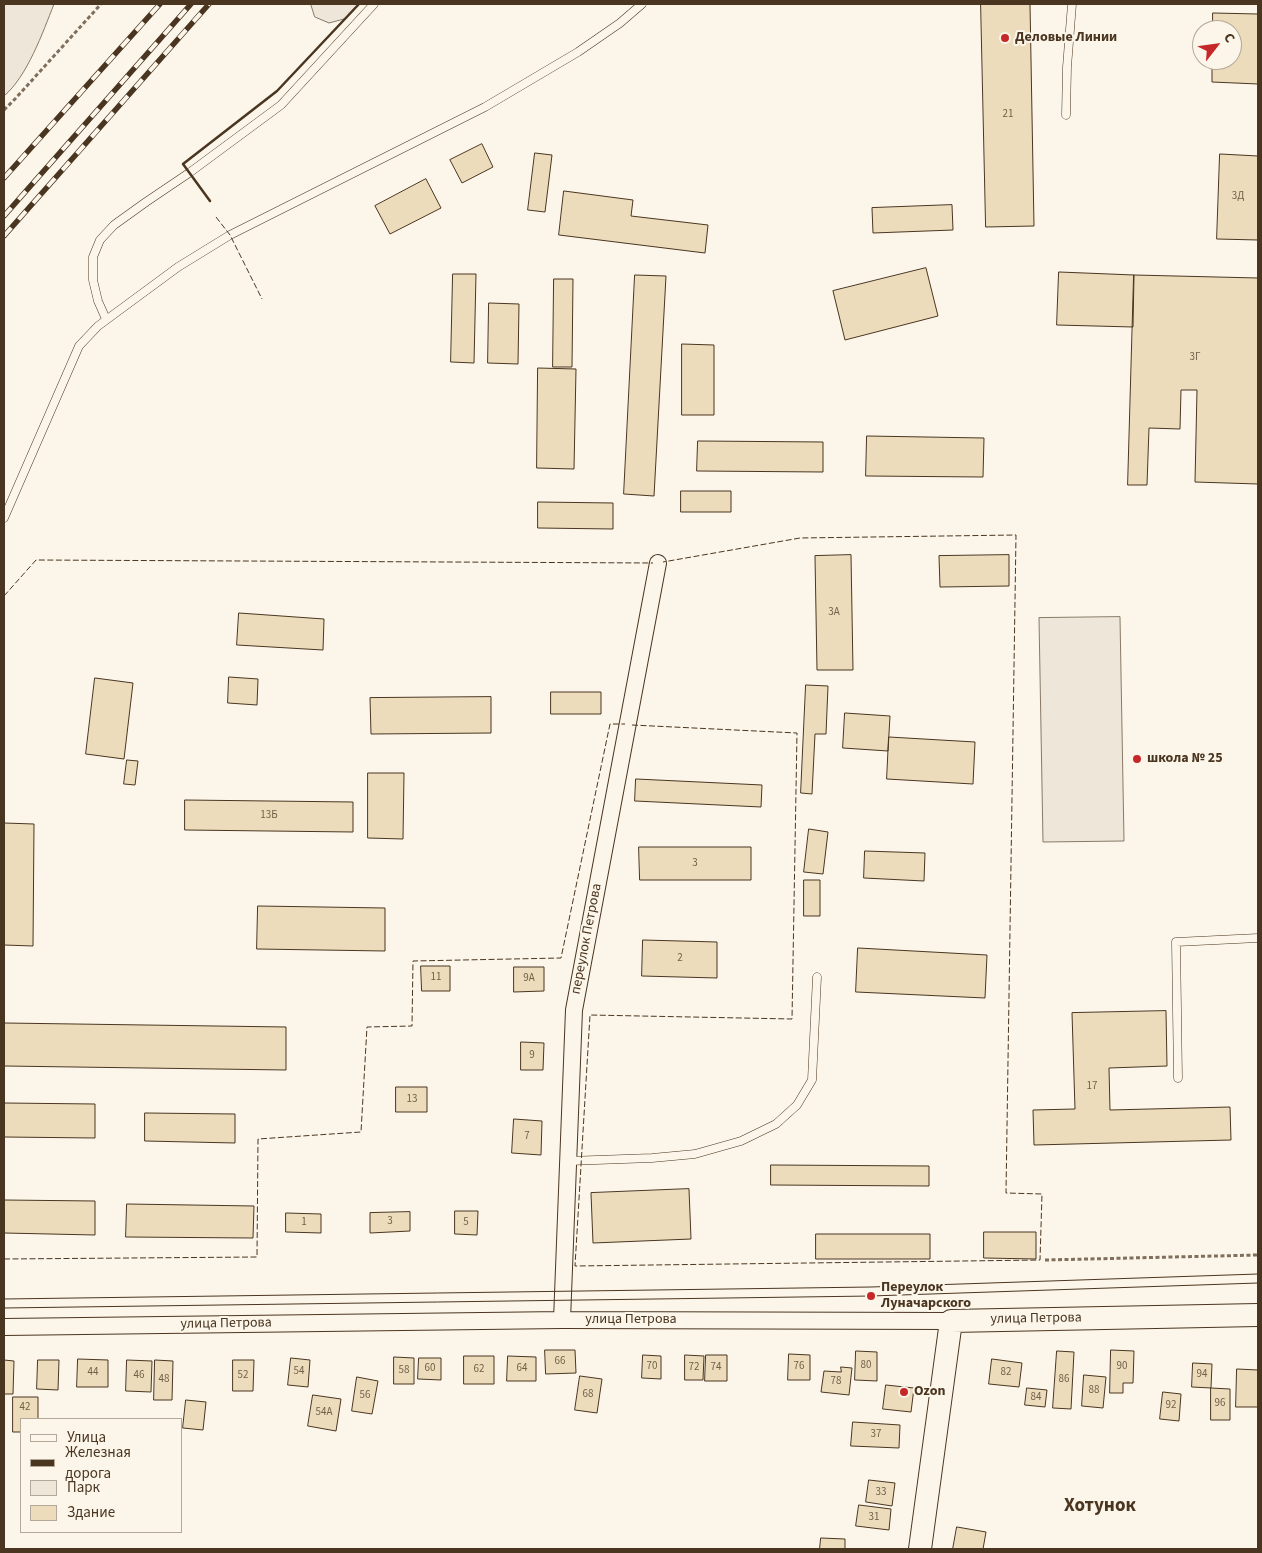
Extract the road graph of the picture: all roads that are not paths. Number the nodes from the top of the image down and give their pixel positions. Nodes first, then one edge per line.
1 (374, 4) edge
2 (642, 4) edge
3 (1072, 4) edge
4 (1066, 115) dead end
5 (106, 319) junction
6 (4, 518) edge
7 (658, 563) dead end
8 (1258, 938) edge
9 (817, 977) dead end
10 (1178, 1078) dead end
11 (568, 1161) junction
12 (1258, 1314) edge
13 (562, 1320) junction
14 (952, 1321) junction
15 (4, 1327) edge
16 (920, 1549) edge

1 - 5 lane
2 - 5 lane
3 - 4 lane
5 - 6 lane
7 - 11 street, переулок Петрова
8 - 10 lane
9 - 11 lane
11 - 13 street, переулок Петрова
12 - 14 street, улица Петрова
13 - 14 street, улица Петрова
13 - 15 street, улица Петрова
14 - 16 street

